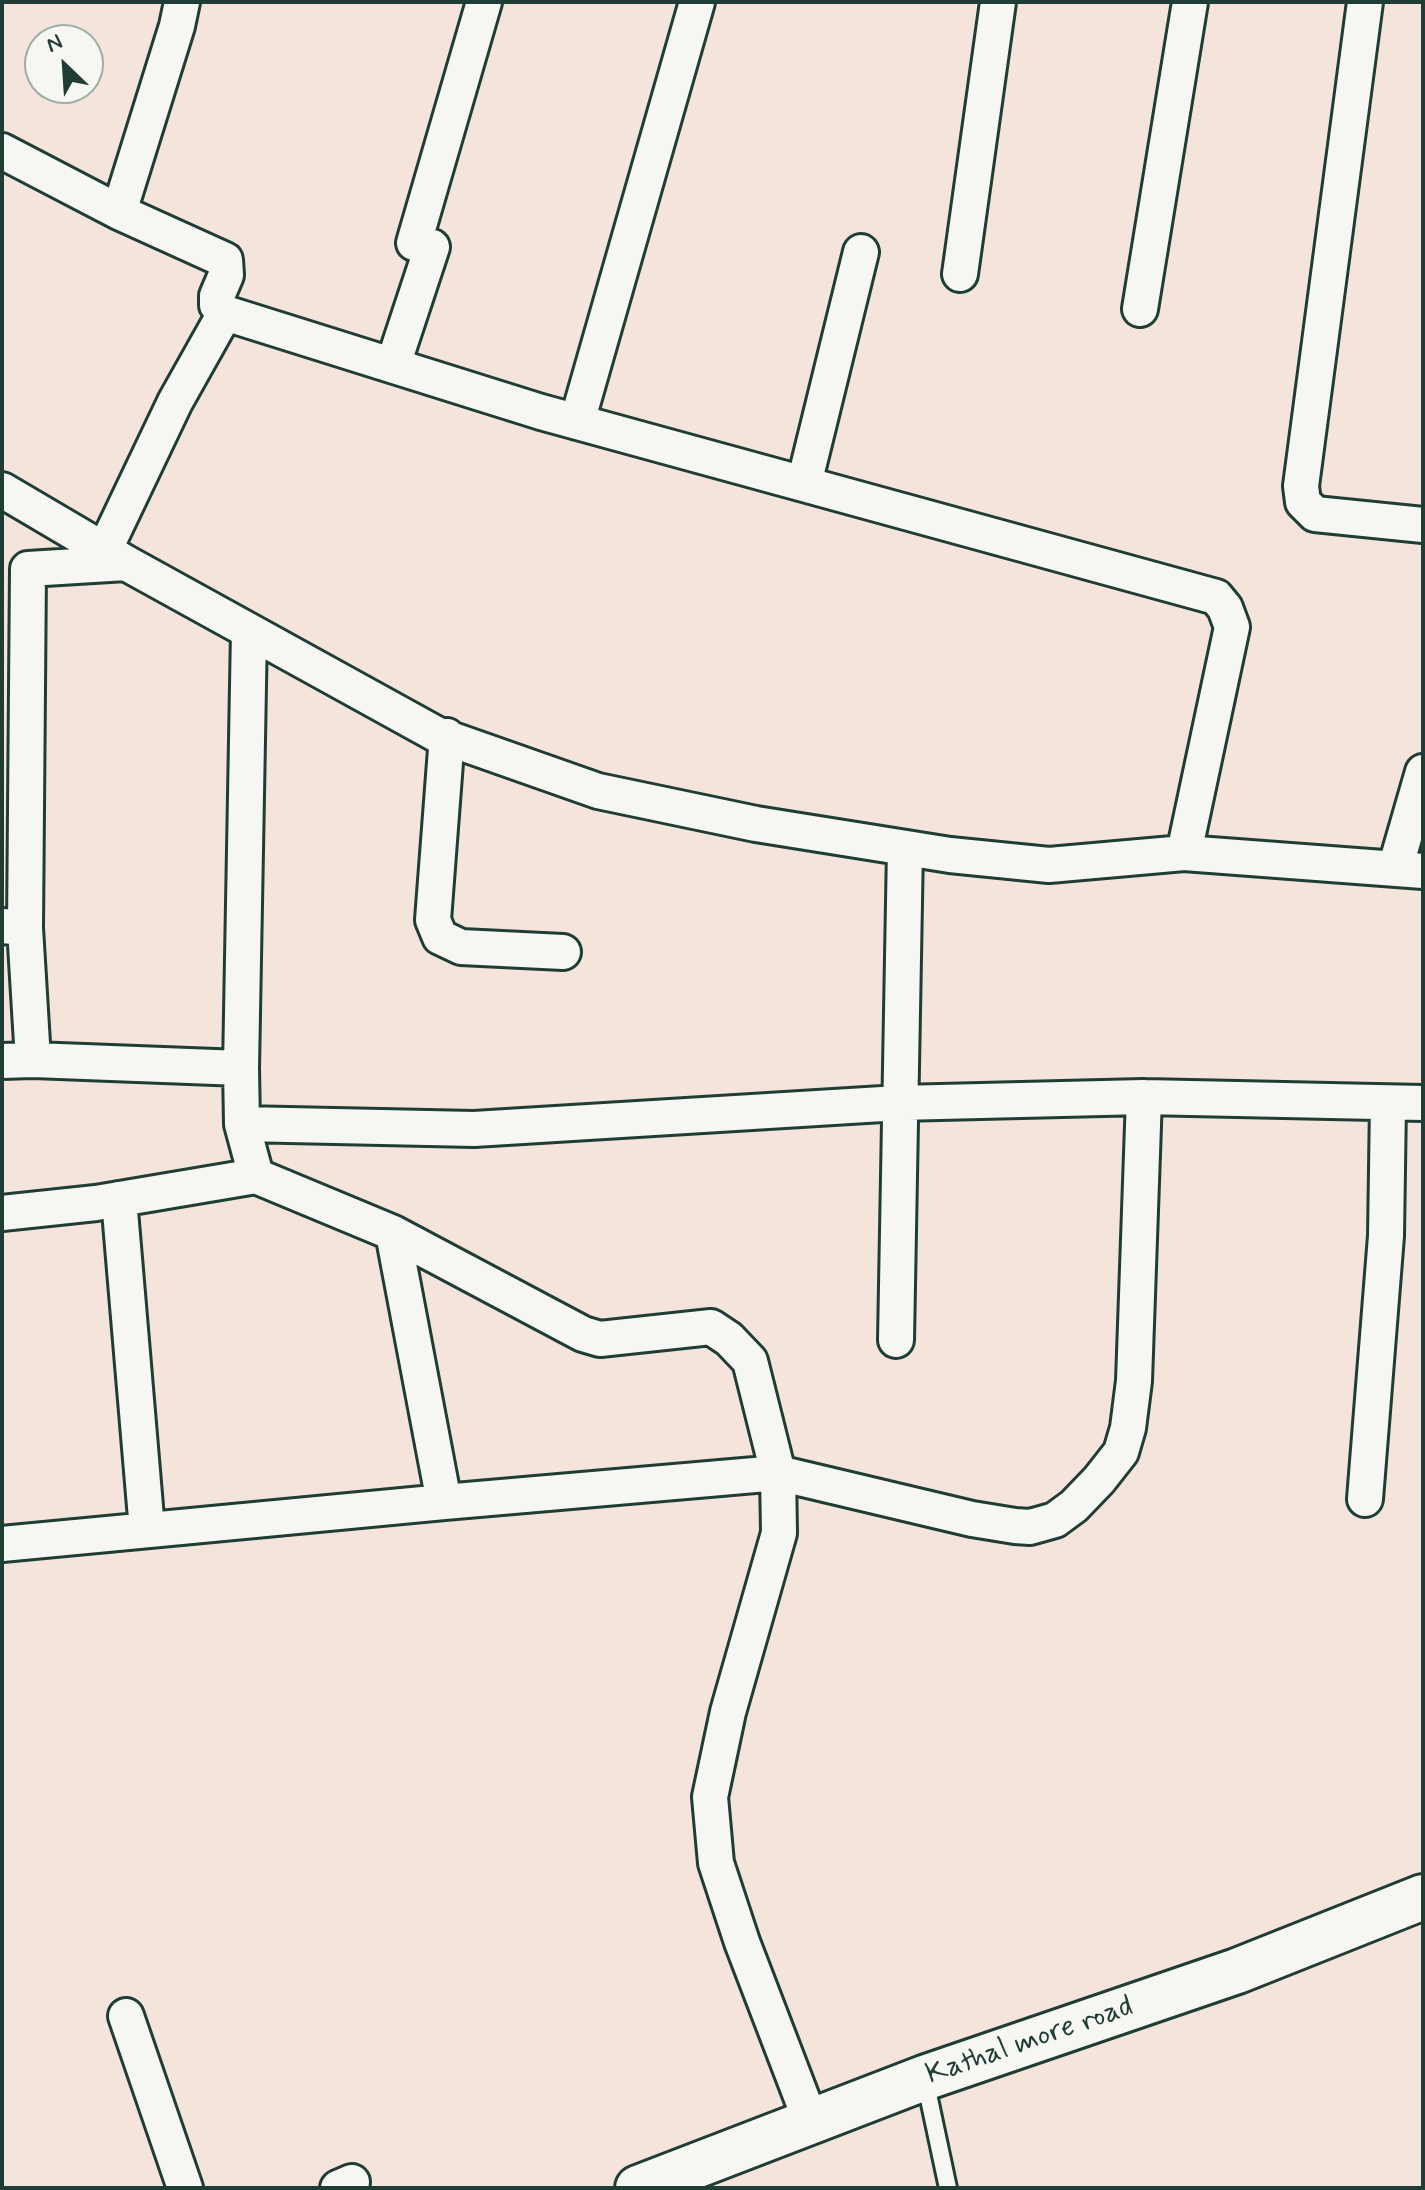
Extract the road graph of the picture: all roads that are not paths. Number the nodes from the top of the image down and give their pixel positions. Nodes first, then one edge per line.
1 (182, 2) edge
2 (484, 2) edge
3 (697, 2) edge
4 (998, 2) edge
5 (1190, 2) edge
6 (1365, 2) edge
7 (2, 151) edge
8 (119, 212) junction
9 (861, 252) dead end
10 (960, 274) dead end
11 (1140, 309) dead end
12 (225, 313) junction
13 (393, 365) junction
14 (577, 422) junction
15 (804, 484) junction
16 (2, 490) edge
17 (1423, 525) edge
18 (115, 557) junction
19 (15, 568) edge
20 (249, 631) junction
21 (447, 736) junction
22 (15, 748) edge
23 (1423, 772) edge
24 (905, 848) junction
25 (1184, 853) junction
26 (1409, 870) edge
27 (13, 927) edge
28 (563, 952) dead end
29 (17, 1060) edge
30 (241, 1068) junction
31 (1144, 1097) junction
32 (899, 1103) junction
33 (1388, 1103) junction
34 (1423, 1103) edge
35 (242, 1124) junction
36 (256, 1176) junction
37 (119, 1199) junction
38 (2, 1213) edge
39 (393, 1233) junction
40 (896, 1340) dead end
41 (778, 1473) junction
42 (1365, 1499) dead end
43 (444, 1502) junction
44 (147, 1530) junction
45 (2, 1544) edge
46 (1423, 1897) edge
47 (126, 2016) dead end
48 (924, 2078) junction
49 (811, 2122) junction
50 (185, 2188) edge
51 (638, 2188) edge
52 (948, 2188) edge

1 - 8 street
2 - 13 street
3 - 14 street
4 - 10 street
5 - 11 street
6 - 17 street
7 - 8 street
8 - 12 street
9 - 15 street
12 - 13 street
12 - 18 street
13 - 14 street
14 - 15 street
15 - 25 street
16 - 18 street
18 - 19 street
18 - 20 street
19 - 22 street
20 - 21 street
20 - 30 street
21 - 24 street
21 - 28 street
22 - 27 street
23 - 26 street
24 - 25 street
24 - 32 street
25 - 26 street
27 - 29 street
29 - 30 street
30 - 35 street
31 - 32 street
31 - 33 street
31 - 41 street
32 - 35 street
32 - 40 street
33 - 34 street
33 - 42 street
35 - 36 street
36 - 37 street
36 - 39 street
37 - 38 street
37 - 44 street
39 - 41 street
39 - 43 street
41 - 43 street
41 - 49 street
43 - 44 street
44 - 45 street
46 - 48 main road, Kathal more road
47 - 50 street
48 - 49 main road, Kathal more road
48 - 52 lane
49 - 51 main road, Kathal more road

